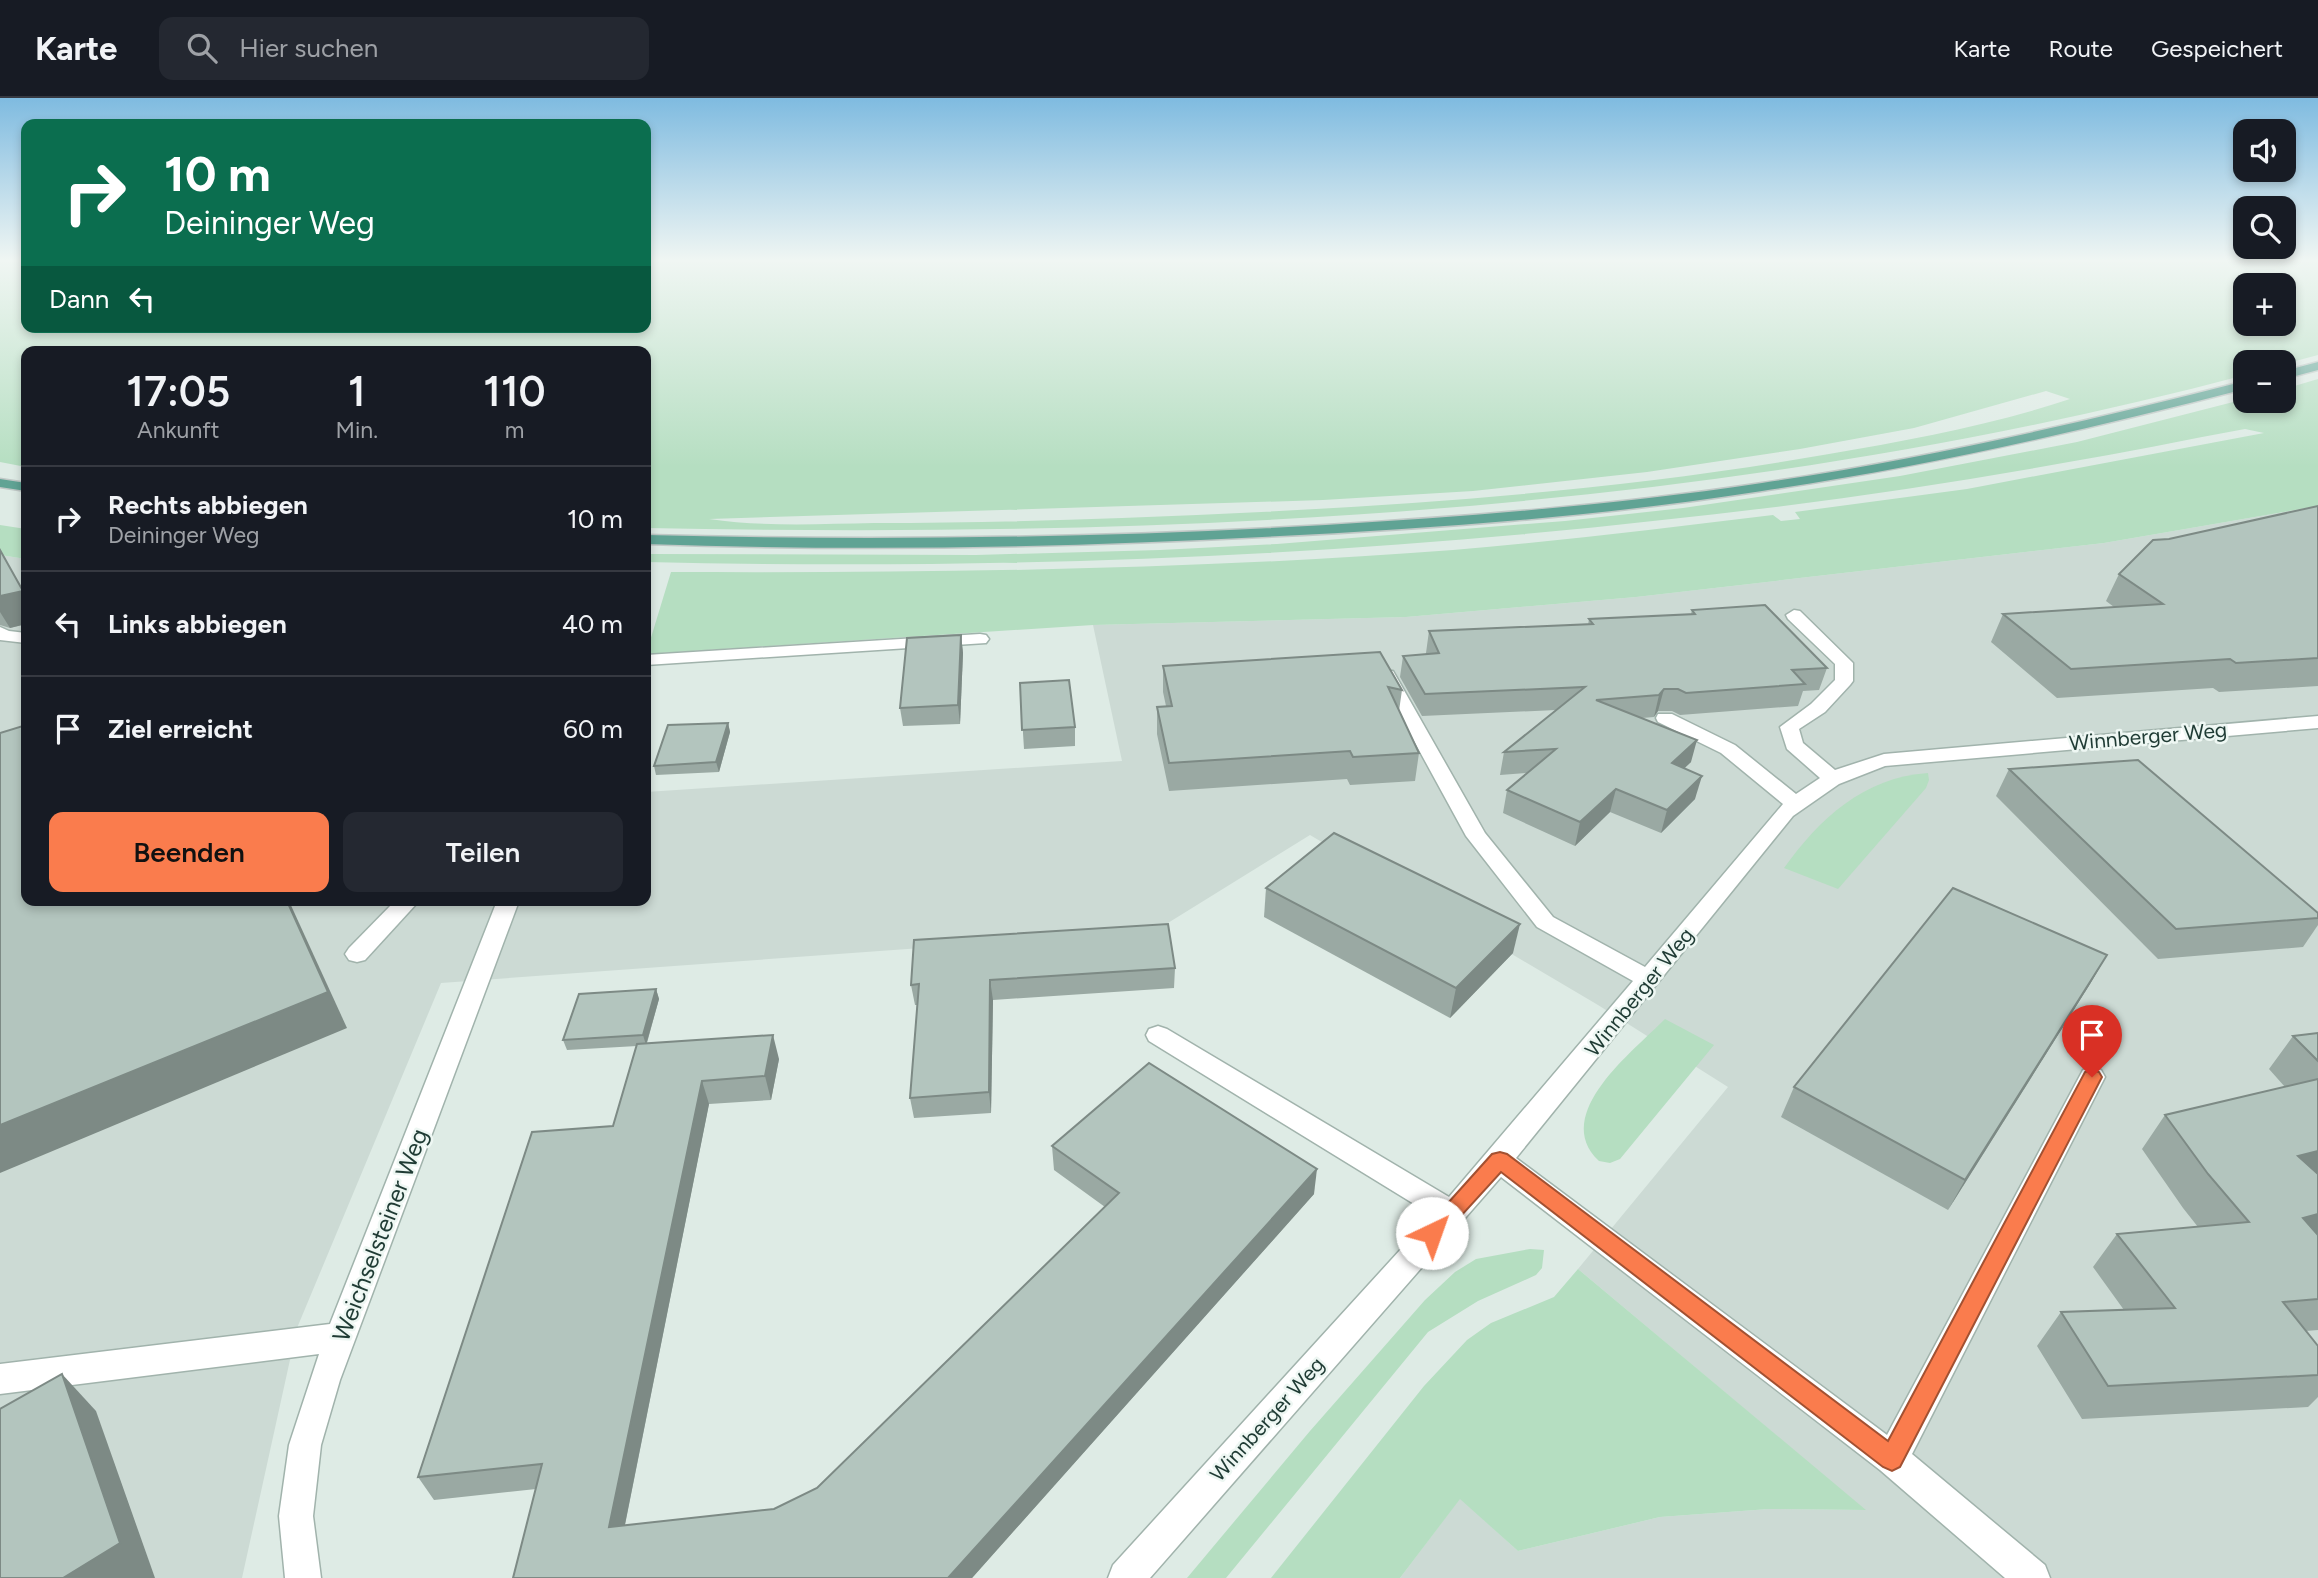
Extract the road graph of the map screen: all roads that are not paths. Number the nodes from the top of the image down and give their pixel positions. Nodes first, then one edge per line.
1 (2318, 366) edge
2 (2296, 372) edge
3 (2233, 388) edge
4 (0, 483) edge
5 (21, 485) edge
6 (651, 540) edge
7 (1794, 615) dead end
8 (0, 632) edge
9 (21, 638) edge
10 (980, 639) dead end
11 (1378, 658) edge
12 (651, 660) edge
13 (1665, 718) edge
14 (2318, 722) edge
15 (1833, 779) junction
16 (1795, 803) junction
17 (403, 906) edge
18 (506, 906) edge
19 (357, 954) dead end
20 (1650, 980) junction
21 (1158, 1035) dead end
22 (2092, 1077) dead end
23 (1500, 1160) junction
24 (1450, 1212) junction
25 (340, 1337) junction
26 (0, 1379) edge
27 (1892, 1459) junction
28 (303, 1578) edge
29 (1126, 1578) edge
30 (2032, 1578) edge

1 - 2 main road
3 - 6 main road
4 - 5 main road
7 - 15 street
8 - 9 street
10 - 12 street
11 - 20 street
13 - 16 street
14 - 15 street, Winnberger Weg
15 - 16 street, Winnberger Weg
16 - 20 street, Winnberger Weg
17 - 19 street
18 - 25 street, Weichselsteiner Weg
20 - 23 street, Winnberger Weg
21 - 24 street
22 - 27 street
23 - 24 street, Winnberger Weg
23 - 27 street
24 - 29 street, Winnberger Weg
25 - 26 street
25 - 28 street, Weichselsteiner Weg
27 - 30 street

